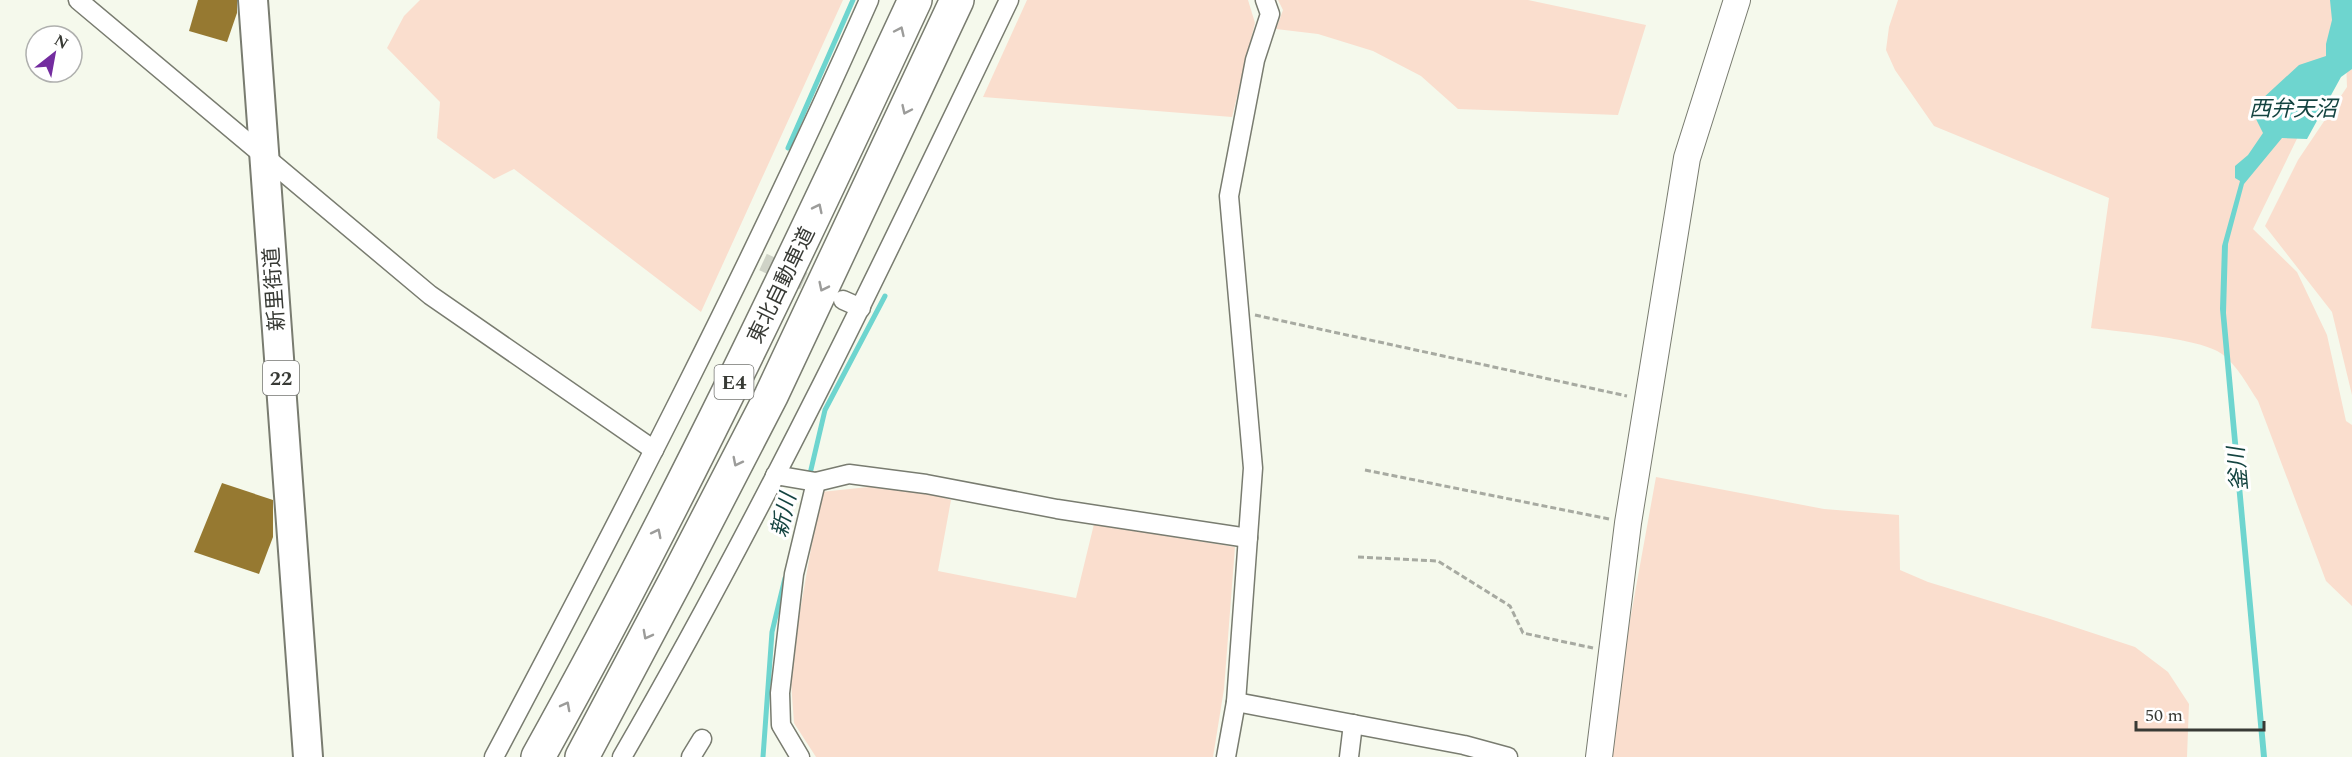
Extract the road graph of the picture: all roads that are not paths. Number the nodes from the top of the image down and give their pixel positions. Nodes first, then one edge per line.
1 (78, 0) edge
2 (253, 0) edge
3 (869, 0) edge
4 (915, 0) edge
5 (957, 0) edge
6 (1009, 0) edge
7 (1265, 0) edge
8 (1737, 0) edge
9 (265, 156) junction
10 (843, 300) tunnel mouth
11 (861, 308) junction
12 (654, 450) junction
13 (775, 475) junction
14 (816, 482) junction
15 (1248, 538) junction
16 (1236, 702) junction
17 (1353, 723) junction
18 (702, 739) dead end
19 (308, 757) edge
20 (494, 757) edge
21 (538, 757) edge
22 (582, 757) edge
23 (622, 757) edge
24 (691, 757) edge
25 (800, 757) edge
26 (1226, 757) edge
27 (1349, 757) edge
28 (1508, 757) edge
29 (1599, 757) edge

1 - 9 street
2 - 9 main road, 新里街道 / 22
3 - 12 street
21 -> 4 highway, 東北自動車道 / E4
5 -> 22 highway, 東北自動車道 / E4
6 - 11 street
7 - 15 street
8 - 29 street
9 - 12 street
9 - 19 main road, 新里街道 / 22
10 - 11 street
11 - 13 street
12 - 20 street
13 - 14 street
13 - 23 street
14 - 15 street
14 - 25 street
15 - 16 street
16 - 17 street
16 - 26 street
17 - 27 street
17 - 28 street
18 - 24 street

